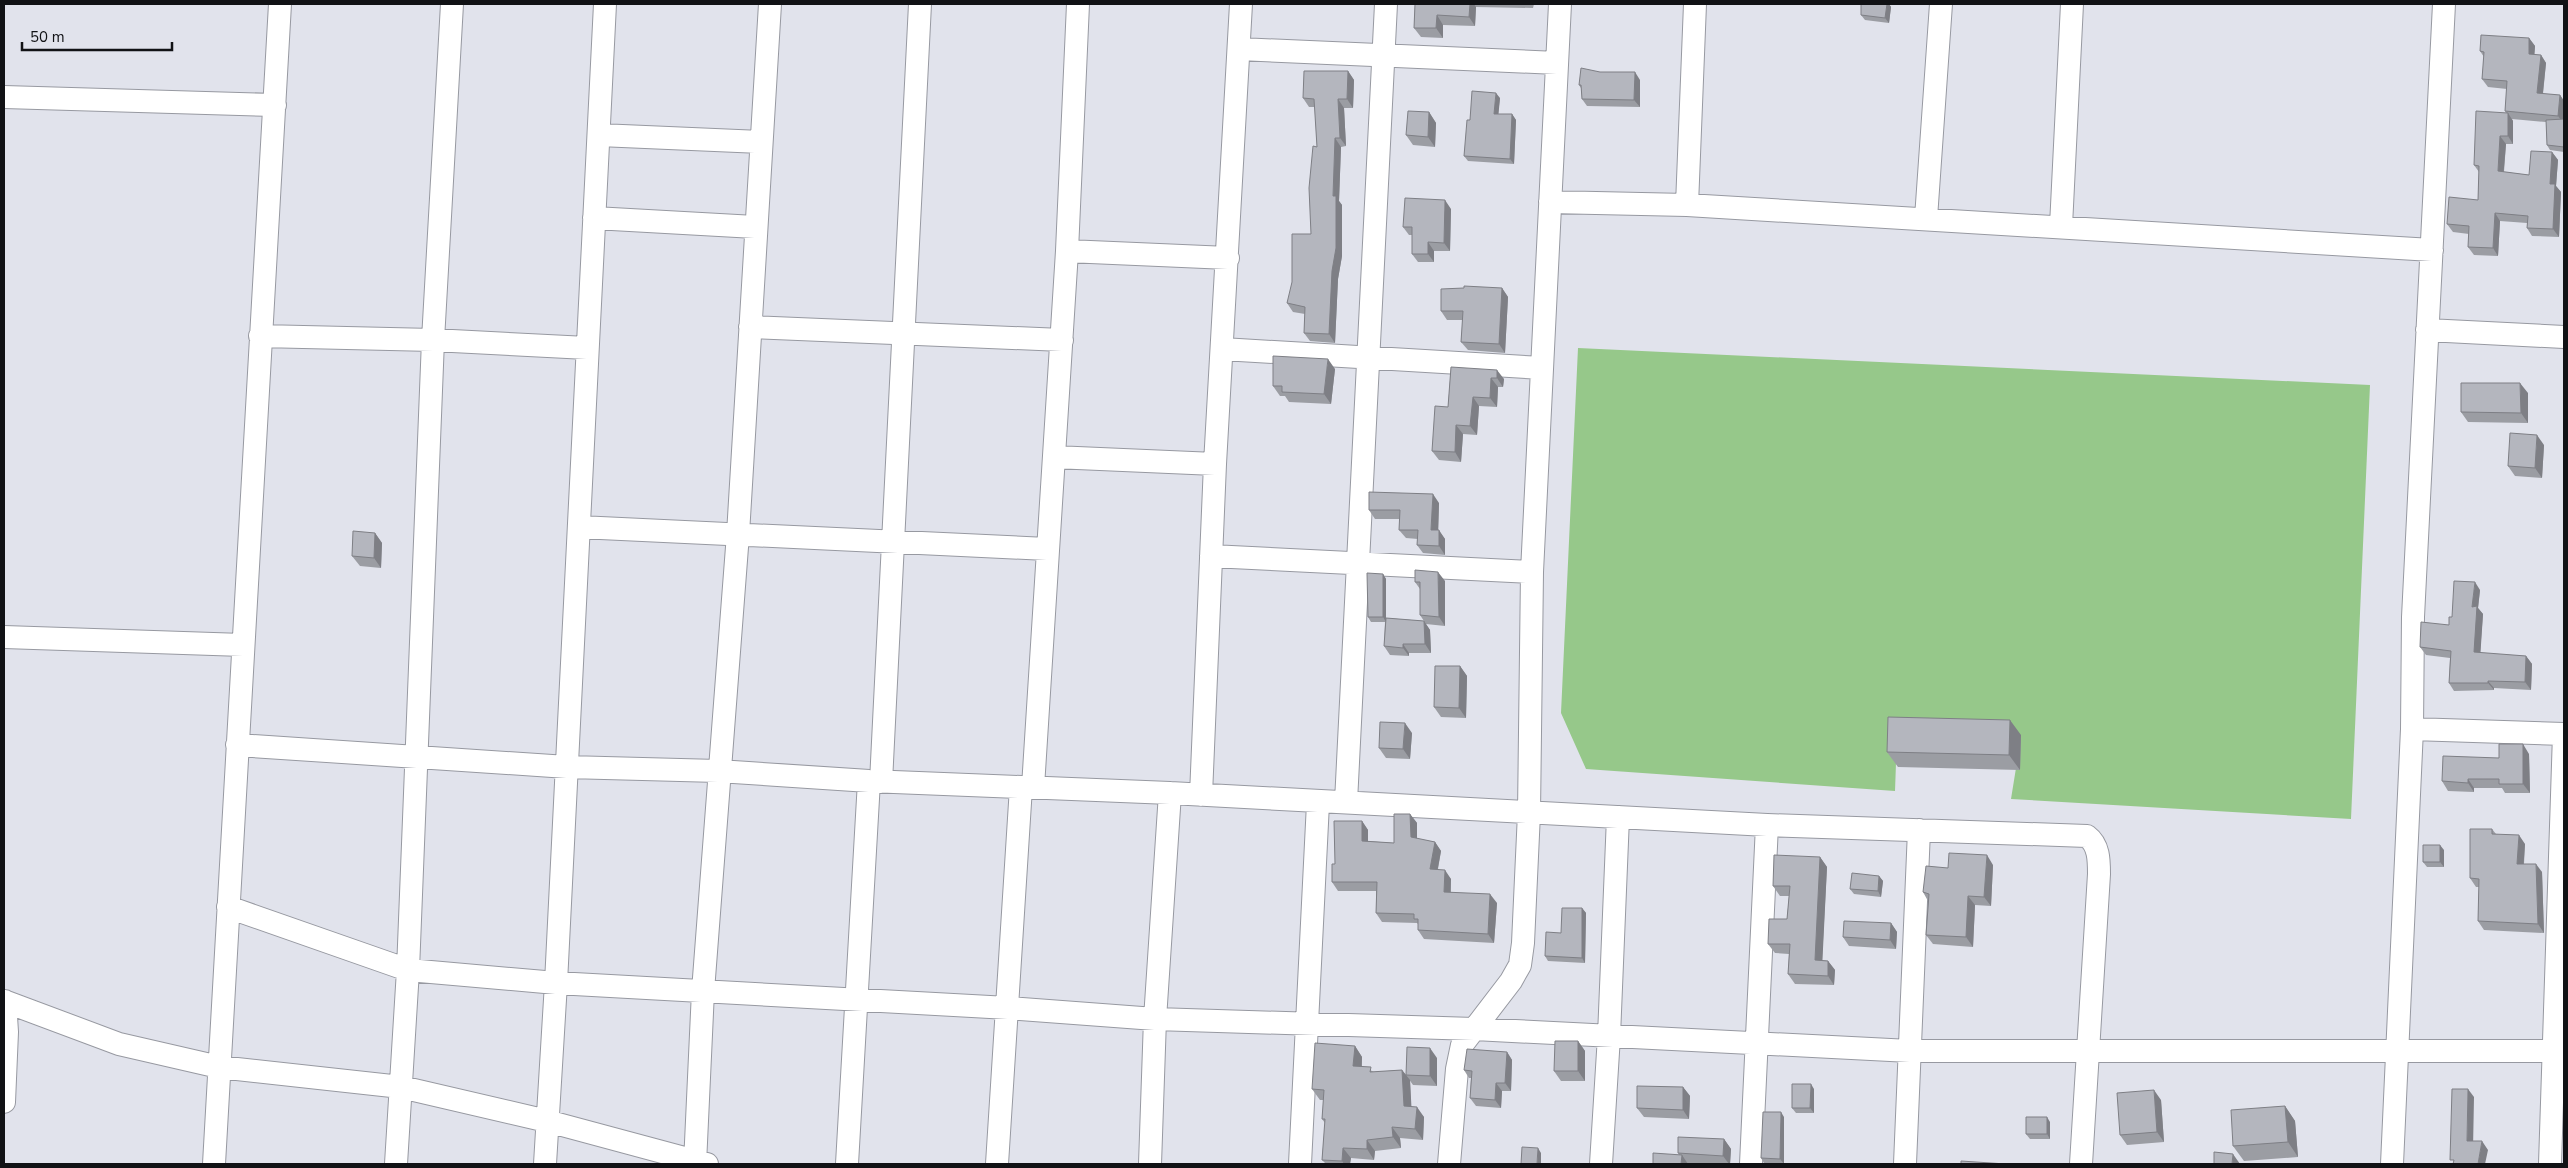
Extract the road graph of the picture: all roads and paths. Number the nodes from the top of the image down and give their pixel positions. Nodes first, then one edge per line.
1 (280, 4) edge
2 (452, 4) edge
3 (605, 4) edge
4 (770, 4) edge
5 (920, 4) edge
6 (1078, 4) edge
7 (1241, 4) edge
8 (1386, 4) edge
9 (1560, 4) edge
10 (1696, 4) edge
11 (1942, 4) edge
12 (2072, 4) edge
13 (2444, 4) edge
14 (1239, 49) junction
15 (1384, 54) junction
16 (1557, 63) junction
17 (4, 97) edge
18 (275, 105) junction
19 (599, 135) junction
20 (761, 142) junction
21 (1550, 202) junction
22 (1687, 205) junction
23 (594, 218) junction
24 (1926, 218) junction
25 (2061, 226) junction
26 (755, 227) junction
27 (2432, 250) junction
28 (1067, 251) junction
29 (1228, 258) junction
30 (750, 327) junction
31 (2428, 330) junction
32 (904, 334) junction
33 (260, 336) junction
34 (2564, 337) edge
35 (433, 340) junction
36 (1062, 340) junction
37 (587, 348) junction
38 (1222, 349) junction
39 (1369, 358) junction
40 (1542, 368) junction
41 (1054, 457) junction
42 (1215, 464) junction
43 (579, 527) junction
44 (738, 534) junction
45 (894, 542) junction
46 (1047, 549) junction
47 (1211, 556) junction
48 (1358, 564) junction
49 (1532, 572) junction
50 (4, 637) edge
51 (243, 645) junction
52 (2412, 728) junction
53 (2564, 734) edge
54 (237, 745) junction
55 (417, 757) junction
56 (567, 767) junction
57 (718, 771) junction
58 (875, 781) junction
59 (1027, 787) junction
60 (1170, 793) junction
61 (1200, 795) junction
62 (1346, 802) junction
63 (1318, 803) junction
64 (1529, 813) junction
65 (1618, 817) junction
66 (1767, 825) junction
67 (1919, 830) junction
68 (228, 907) junction
69 (408, 970) junction
70 (556, 983) junction
71 (703, 991) junction
72 (855, 1000) junction
73 (4, 1001) edge
74 (1008, 1008) junction
75 (1155, 1019) junction
76 (1307, 1024) junction
77 (1474, 1030) junction
78 (1609, 1036) junction
79 (1758, 1044) junction
80 (1910, 1050) junction
81 (2089, 1051) junction
82 (2399, 1051) junction
83 (2559, 1051) edge
84 (220, 1067) junction
85 (401, 1087) junction
86 (4, 1102) edge
87 (547, 1121) junction
88 (699, 1163) edge
89 (214, 1164) edge
90 (396, 1164) edge
91 (545, 1164) edge
92 (847, 1164) edge
93 (997, 1164) edge
94 (1150, 1164) edge
95 (1300, 1164) edge
96 (1449, 1164) edge
97 (1601, 1164) edge
98 (1751, 1164) edge
99 (1904, 1164) edge
100 (2081, 1164) edge
101 (2392, 1164) edge
102 (2550, 1164) edge

1 - 18 street
2 - 35 street
3 - 19 street
4 - 20 street
5 - 32 street
6 - 28 street
7 - 14 street
8 - 15 street
9 - 16 street
10 - 22 street
11 - 24 street
12 - 25 street
13 - 27 street
14 - 15 street
14 - 29 street
15 - 16 street
15 - 39 street
16 - 21 street
17 - 18 street
18 - 33 street
19 - 20 street
19 - 23 street
20 - 26 street
21 - 22 street
21 - 40 street
22 - 24 street
23 - 26 street
23 - 37 street
24 - 25 street
25 - 27 street
26 - 30 street
27 - 31 street
28 - 29 street
28 - 36 street
29 - 38 street
30 - 32 street
30 - 44 street
31 - 34 street
31 - 52 street
32 - 36 street
32 - 45 street
33 - 35 street
33 - 51 street
35 - 37 street
35 - 55 street
36 - 41 street
37 - 43 street
38 - 39 street
38 - 42 street
39 - 40 street
39 - 48 street
40 - 49 street
41 - 42 street
41 - 46 street
42 - 47 street
43 - 44 street
43 - 56 street
44 - 45 street
44 - 57 street
45 - 46 street
45 - 58 street
46 - 59 street
47 - 48 street
47 - 61 street
48 - 49 street
48 - 62 street
49 - 64 street
50 - 51 street
51 - 54 street
52 - 53 street
52 - 82 street
53 - 83 street
54 - 55 street
54 - 68 street
55 - 56 street
55 - 69 street
56 - 57 street
56 - 70 street
57 - 58 street
57 - 71 street
58 - 59 street
58 - 72 street
59 - 60 street
59 - 74 street
60 - 61 street
60 - 75 street
61 - 63 street
62 - 63 street
62 - 64 street
63 - 76 street
64 - 65 street
64 - 77 street
65 - 66 street
65 - 78 street
66 - 67 street
66 - 79 street
67 - 80 street
67 - 81 street
68 - 69 street
68 - 84 street
69 - 70 street
69 - 85 street
70 - 71 street
70 - 87 street
71 - 72 street
71 - 88 street
72 - 74 street
72 - 92 street
73 - 84 street
73 - 86 street
74 - 75 street
74 - 93 street
75 - 76 street
75 - 94 street
76 - 77 street
76 - 95 street
77 - 78 street
77 - 96 street
78 - 79 street
78 - 97 street
79 - 80 street
79 - 98 street
80 - 81 street
80 - 99 street
81 - 82 street
81 - 100 street
82 - 83 street
82 - 101 street
83 - 102 street
84 - 85 street
84 - 89 street
85 - 87 street
85 - 90 street
87 - 88 street
87 - 91 street

